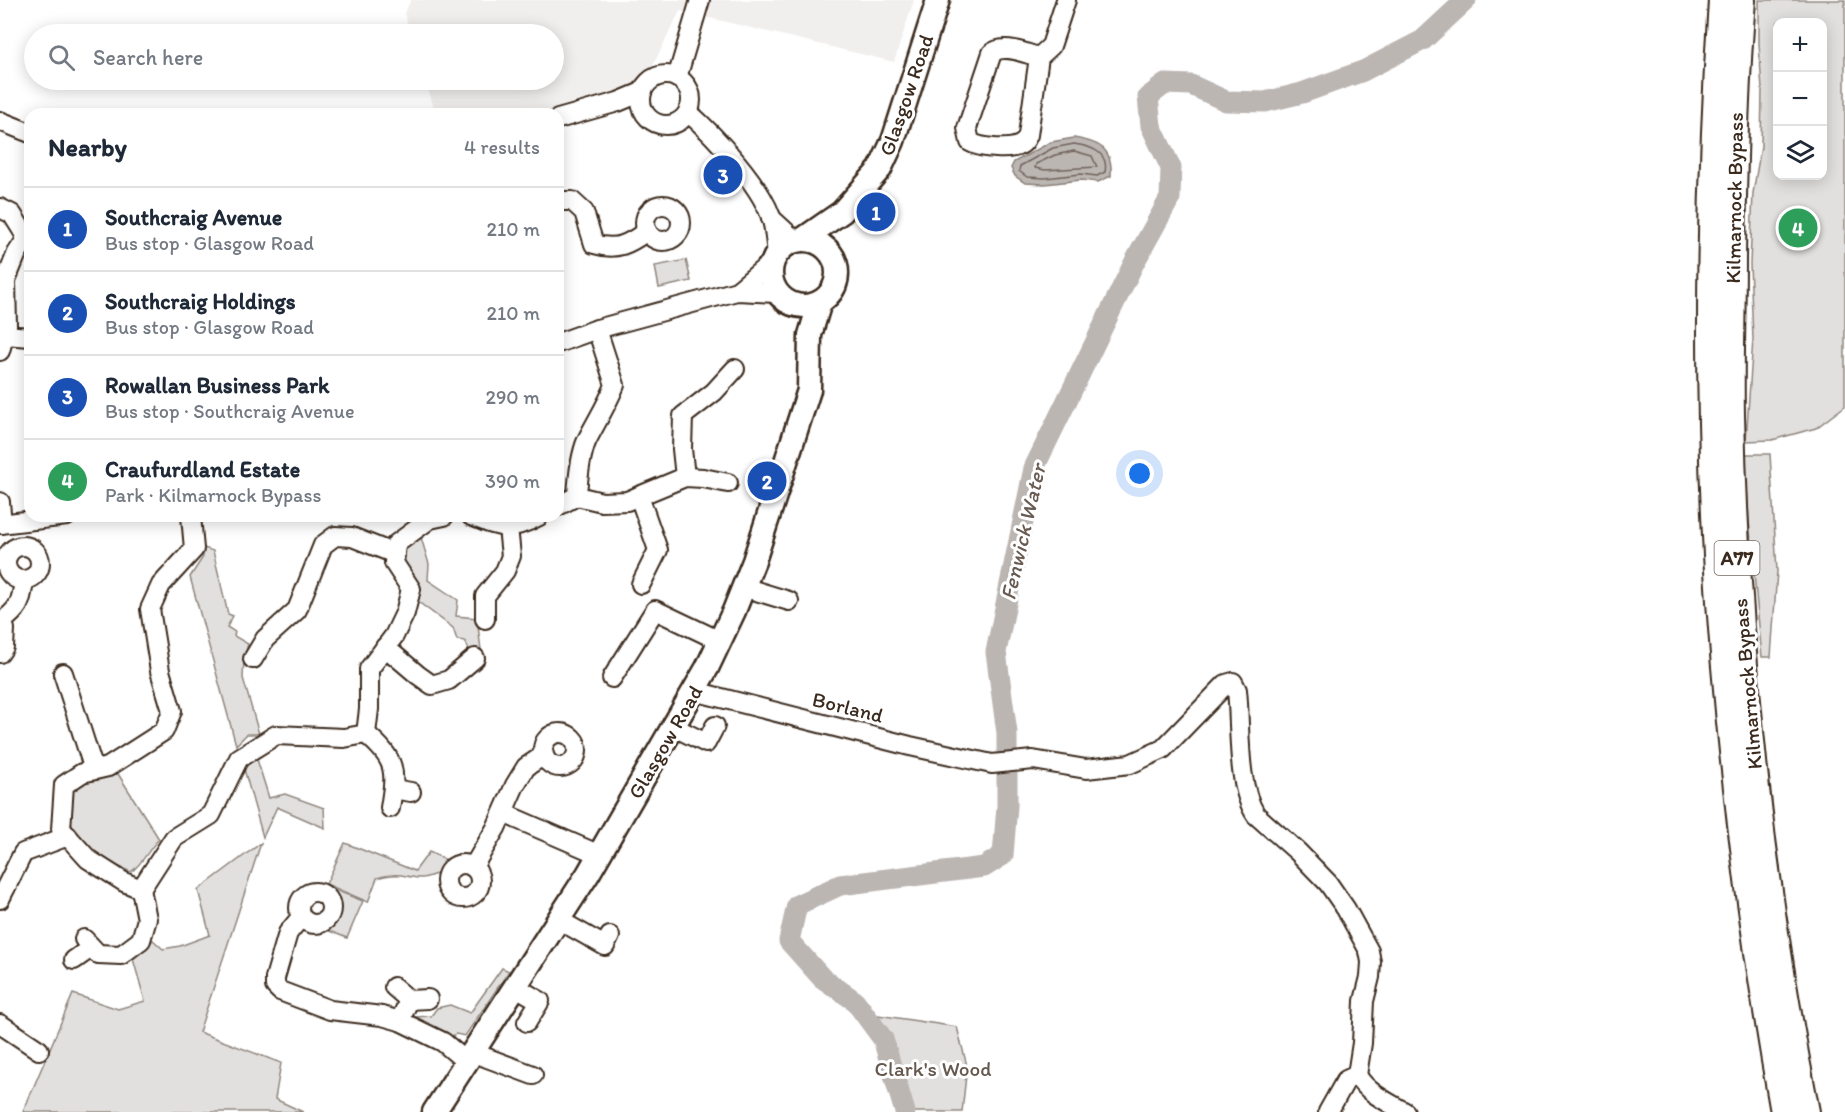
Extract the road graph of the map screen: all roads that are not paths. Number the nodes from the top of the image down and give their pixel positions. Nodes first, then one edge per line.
1 (700, 0) edge
2 (938, 0) edge
3 (1066, 0) edge
4 (1722, 0) edge
5 (1742, 0) edge
6 (1039, 57) junction
7 (677, 78) junction
8 (642, 92) junction
9 (688, 112) junction
10 (564, 117) edge
11 (0, 121) edge
12 (24, 131) edge
13 (564, 201) edge
14 (0, 208) edge
15 (842, 213) junction
16 (771, 218) junction
17 (24, 231) edge
18 (647, 231) dead end
19 (799, 240) junction
20 (24, 244) edge
21 (831, 254) junction
22 (774, 257) junction
23 (737, 291) junction
24 (785, 299) junction
25 (820, 302) junction
26 (597, 329) junction
27 (810, 334) junction
28 (24, 338) edge
29 (564, 340) edge
30 (2, 343) edge
31 (735, 369) dead end
32 (685, 477) junction
33 (728, 483) dead end
34 (577, 496) junction
35 (639, 496) junction
36 (0, 502) edge
37 (564, 503) edge
38 (24, 521) edge
39 (192, 522) edge
40 (426, 522) edge
41 (486, 522) edge
42 (528, 522) edge
43 (1, 524) edge
44 (508, 527) junction
45 (395, 554) junction
46 (24, 580) dead end
47 (641, 585) dead end
48 (744, 587) junction
49 (789, 601) dead end
50 (485, 619) dead end
51 (0, 624) edge
52 (720, 641) junction
53 (386, 647) junction
54 (0, 653) edge
55 (475, 658) dead end
56 (253, 659) dead end
57 (63, 673) dead end
58 (612, 678) dead end
59 (694, 691) junction
60 (715, 726) dead end
61 (674, 727) junction
62 (366, 734) junction
63 (544, 755) dead end
64 (94, 770) junction
65 (393, 789) junction
66 (411, 792) dead end
67 (390, 808) dead end
68 (503, 813) junction
69 (68, 836) junction
70 (600, 855) junction
71 (473, 867) dead end
72 (3, 887) edge
73 (141, 889) junction
74 (301, 917) dead end
75 (559, 920) junction
76 (610, 936) dead end
77 (74, 960) dead end
78 (394, 987) dead end
79 (516, 987) junction
80 (428, 999) dead end
81 (409, 1000) junction
82 (400, 1021) junction
83 (527, 1022) dead end
84 (0, 1024) edge
85 (39, 1050) dead end
86 (471, 1058) junction
87 (533, 1075) dead end
88 (1357, 1075) junction
89 (434, 1112) edge
90 (1328, 1112) edge
91 (1405, 1112) edge
92 (1784, 1112) edge
93 (1806, 1112) edge

1 - 7 street
2 - 15 main road, Glasgow Road
3 - 6 street
4 - 92 highway, Kilmarnock Bypass / A77
5 - 93 highway, Kilmarnock Bypass / A77
6 - 6 street
7 - 8 street
7 - 9 street
8 - 9 street
8 - 10 street
9 - 16 street
11 - 12 street
13 - 18 street
14 - 17 street
15 - 19 main road, Glasgow Road
15 - 21 main road, Glasgow Road
16 - 19 street
16 - 22 street
19 - 21 main road
19 - 22 main road
20 - 30 street
21 - 25 main road
22 - 23 street
22 - 24 main road
23 - 24 street
23 - 26 street
24 - 25 main road
24 - 27 main road
25 - 27 main road, Glasgow Road
26 - 29 street
26 - 34 street
27 - 48 main road, Glasgow Road
28 - 30 street
31 - 32 street
32 - 33 street
32 - 35 street
34 - 35 street
34 - 37 street
35 - 47 street
36 - 43 street
38 - 43 street
39 - 64 street
40 - 45 street
41 - 44 street
42 - 44 street
44 - 50 street
45 - 53 street
45 - 56 street
46 - 51 street
48 - 49 street
48 - 52 main road, Glasgow Road
51 - 54 street
52 - 58 street
52 - 59 main road, Glasgow Road
53 - 55 street
53 - 62 street
57 - 64 street
59 - 61 main road, Glasgow Road
59 - 88 street, Borland
60 - 61 street
61 - 70 main road, Glasgow Road
62 - 65 street
62 - 73 street
63 - 68 street
64 - 69 street
65 - 66 street
65 - 67 street
68 - 70 street
68 - 71 street
69 - 72 street
69 - 73 street
70 - 75 main road, Glasgow Road
73 - 77 street
74 - 82 street
75 - 76 street
75 - 79 main road, Glasgow Road
78 - 81 street
79 - 83 street
79 - 86 main road, Glasgow Road
80 - 81 street
81 - 82 street
82 - 86 street
84 - 85 street
86 - 87 street
86 - 89 main road, Glasgow Road
88 - 90 street
88 - 91 street

